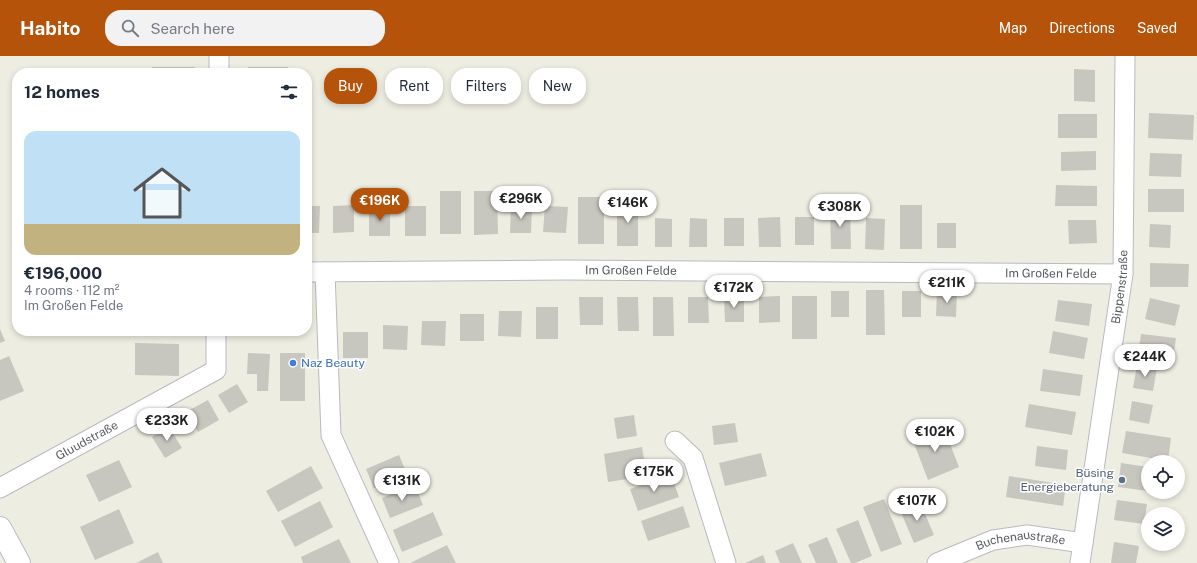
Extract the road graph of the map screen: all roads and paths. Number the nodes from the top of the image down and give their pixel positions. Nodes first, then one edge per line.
1 (219, 56) edge
2 (1125, 56) edge
3 (219, 68) edge
4 (316, 272) edge
5 (1123, 274) junction
6 (216, 336) edge
7 (675, 441) dead end
8 (0, 488) edge
9 (0, 528) edge
10 (1083, 543) junction
11 (19, 563) edge
12 (389, 563) edge
13 (726, 563) edge
14 (937, 563) edge
15 (1080, 563) edge

1 - 3 street
2 - 5 street, Bippenstraße
4 - 5 street, Im Großen Felde
4 - 12 street
5 - 10 street, Bippenstraße
6 - 8 street, Gluudstraße
7 - 13 street
9 - 11 main road
10 - 14 street, Buchenaustraße
10 - 15 street, Bippenstraße

